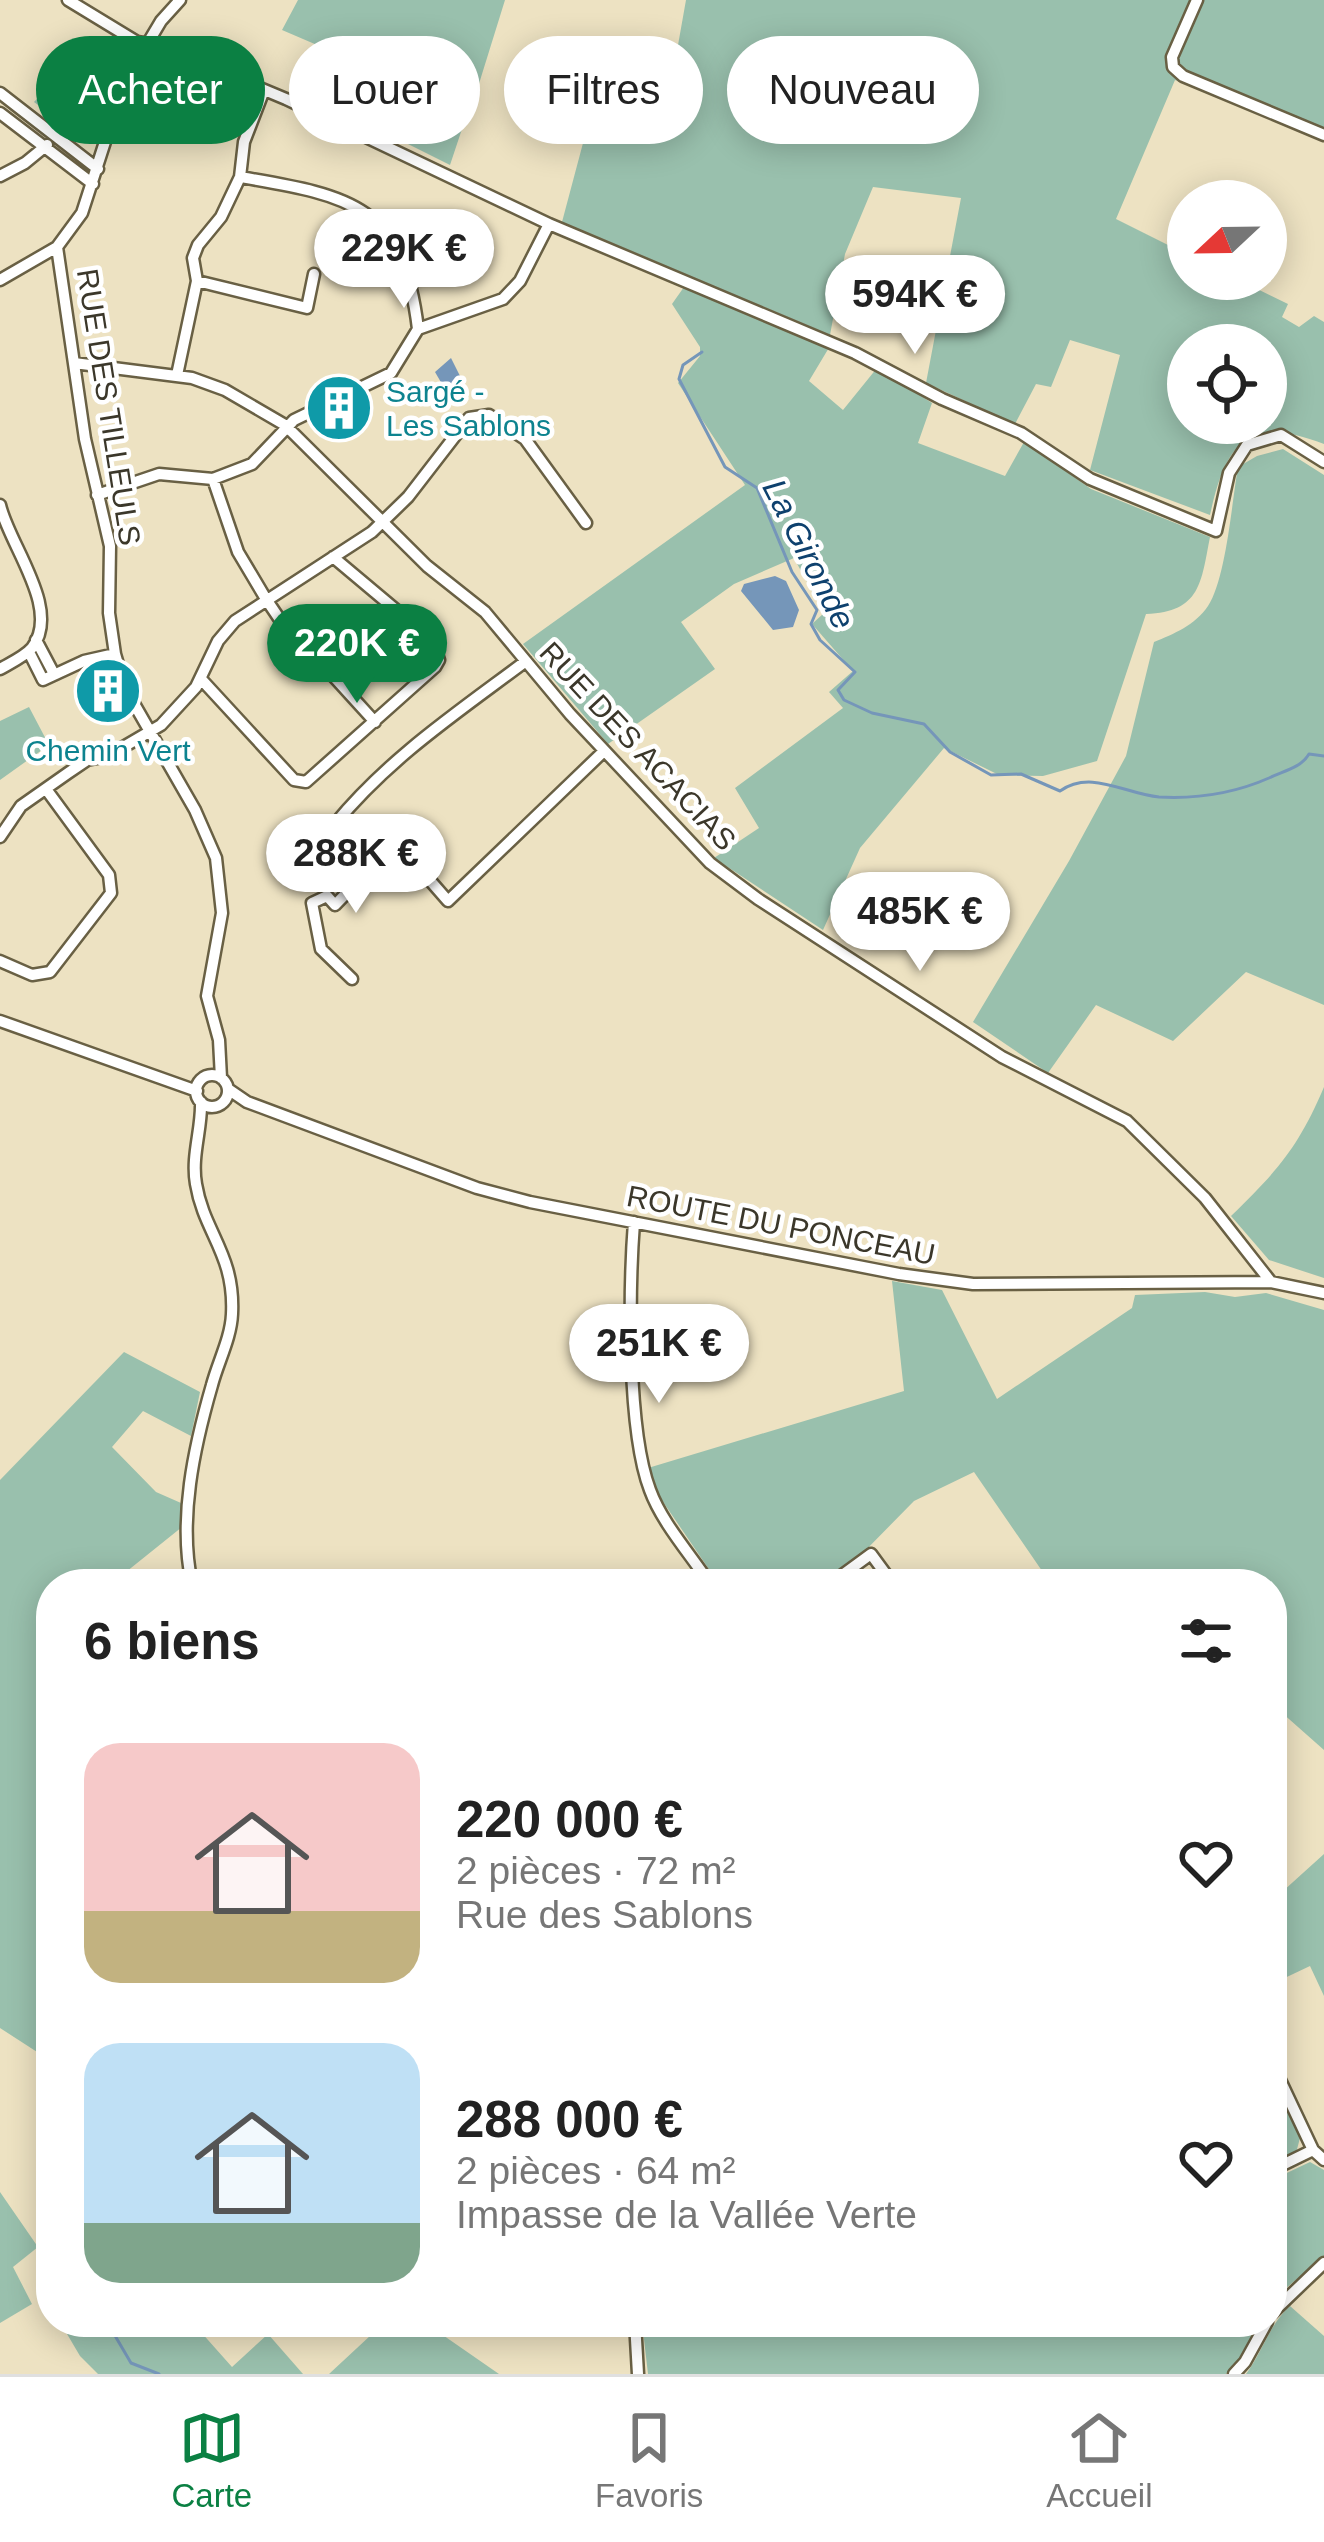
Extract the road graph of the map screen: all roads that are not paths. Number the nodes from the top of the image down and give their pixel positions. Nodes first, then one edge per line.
1 (68, 0) edge
2 (180, 0) edge
3 (1197, 0) edge
4 (133, 36) edge
5 (153, 36) edge
6 (265, 90) edge
7 (0, 92) edge
8 (0, 112) edge
9 (36, 120) edge
10 (1324, 135) edge
11 (48, 144) edge
12 (66, 144) edge
13 (106, 144) edge
14 (244, 144) edge
15 (45, 148) junction
16 (98, 169) junction
17 (0, 176) edge
18 (240, 176) junction
19 (93, 184) junction
20 (550, 224) junction
21 (57, 248) junction
22 (314, 274) dead end
23 (0, 280) edge
24 (197, 281) junction
25 (418, 329) junction
26 (74, 363) junction
27 (177, 375) junction
28 (285, 425) junction
29 (1324, 461) edge
30 (213, 479) junction
31 (97, 495) junction
32 (0, 505) edge
33 (382, 523) junction
34 (586, 523) dead end
35 (333, 557) junction
36 (266, 599) junction
37 (32, 646) junction
38 (115, 654) junction
39 (526, 661) junction
40 (0, 669) edge
41 (201, 679) junction
42 (375, 722) junction
43 (151, 731) junction
44 (604, 751) junction
45 (46, 789) junction
46 (0, 837) edge
47 (370, 857) junction
48 (0, 961) edge
49 (352, 980) dead end
50 (0, 1021) edge
51 (211, 1091) junction
52 (634, 1222) junction
53 (1271, 1282) junction
54 (1324, 1293) edge
55 (190, 1569) edge
56 (700, 1569) edge
57 (852, 1569) edge
58 (882, 1569) edge
59 (1287, 2095) edge
60 (1312, 2150) junction
61 (1324, 2160) edge
62 (1287, 2162) edge
63 (1324, 2263) edge
64 (1287, 2295) edge
65 (635, 2337) edge
66 (1259, 2337) edge
67 (638, 2374) edge
68 (1234, 2374) edge

1 - 4 street
2 - 5 street
3 - 10 street
6 - 20 street
7 - 9 street
8 - 15 street
11 - 15 street
12 - 16 street
13 - 16 street
14 - 18 street
15 - 17 street
15 - 19 street
16 - 19 street
18 - 24 street
18 - 25 street
19 - 21 street
20 - 25 street
20 - 29 street
21 - 23 street
21 - 26 street, RUE DES TILLEULS
22 - 24 street
24 - 27 street
25 - 28 street
26 - 27 street, RUE DES ACACIAS
26 - 31 street, RUE DES TILLEULS
27 - 28 street, RUE DES ACACIAS
28 - 30 street
28 - 33 street, RUE DES ACACIAS
30 - 31 street
30 - 36 street
31 - 38 street, RUE DES TILLEULS
32 - 37 street
33 - 34 street
33 - 35 street
33 - 39 street, RUE DES ACACIAS
35 - 36 street
35 - 42 street
36 - 41 street
36 - 42 street
37 - 38 street
37 - 40 street
38 - 43 street, RUE DES TILLEULS
39 - 44 street, RUE DES ACACIAS
39 - 47 street
41 - 42 street
41 - 43 street
43 - 45 street
43 - 51 street, RUE DES TILLEULS
44 - 47 street
44 - 53 street, RUE DES ACACIAS
45 - 46 street
45 - 48 street
47 - 49 street
50 - 51 street, ROUTE DU PONCEAU
51 - 52 street, ROUTE DU PONCEAU
51 - 55 street
52 - 53 street, ROUTE DU PONCEAU
52 - 56 street
53 - 54 street, ROUTE DU PONCEAU
57 - 58 street
59 - 60 street
60 - 61 street
60 - 62 street
63 - 64 street
65 - 67 street
66 - 68 street

